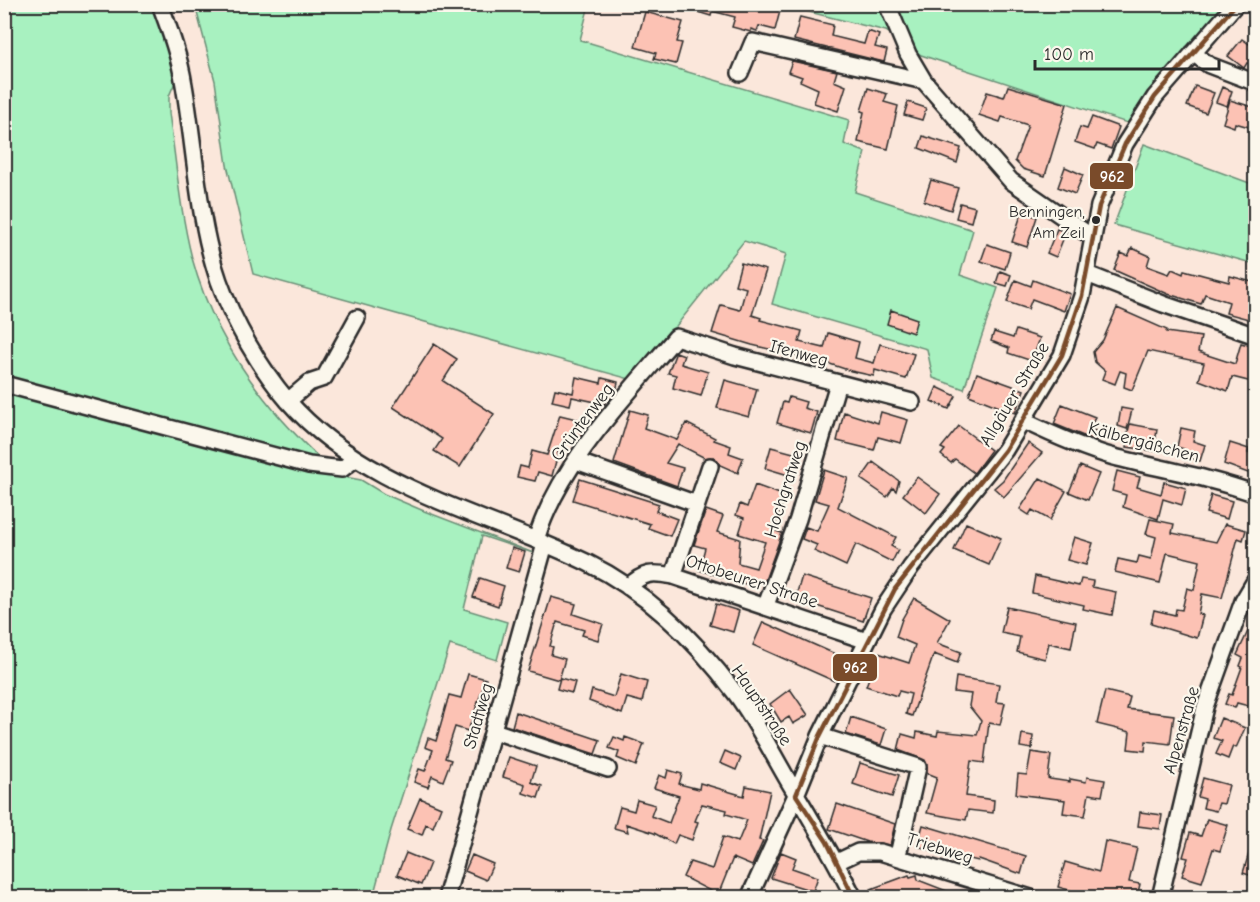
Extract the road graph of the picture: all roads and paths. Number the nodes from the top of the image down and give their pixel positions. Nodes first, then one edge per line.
1 (160, 4) edge
2 (887, 4) edge
3 (1236, 4) edge
4 (1193, 53) junction
5 (740, 73) dead end
6 (924, 81) junction
7 (1256, 83) edge
8 (1092, 237) junction
9 (1087, 274) junction
10 (357, 318) dead end
11 (1256, 336) edge
12 (676, 337) joint
13 (838, 383) junction
14 (4, 384) edge
15 (288, 401) junction
16 (912, 402) dead end
17 (1024, 421) junction
18 (355, 459) junction
19 (576, 462) junction
20 (710, 466) dead end
21 (1256, 494) edge
22 (698, 504) junction
23 (540, 542) junction
24 (673, 576) junction
25 (1256, 579) edge
26 (628, 587) junction
27 (766, 605) junction
28 (867, 640) junction
29 (494, 730) junction
30 (820, 736) junction
31 (608, 769) dead end
32 (796, 795) junction
33 (898, 855) junction
34 (837, 862) junction
35 (446, 897) edge
36 (749, 897) edge
37 (854, 897) edge
38 (1031, 897) edge
39 (1160, 897) edge

1 - 15 street, Hauptstraße
2 - 6 street
3 - 4 street, Allgäuer Straße
4 - 7 street
4 - 8 street, Allgäuer Straße
5 - 6 street
6 - 8 street
8 - 9 street, Allgäuer Straße
9 - 11 street
9 - 17 street, Allgäuer Straße
10 - 15 street
12 - 13 street, Ifenweg
12 - 19 street, Grüntenweg
13 - 16 street, Ifenweg
13 - 27 street, Hochgratweg
14 - 18 street
15 - 18 street, Hauptstraße
17 - 21 street, Kälbergäßchen
17 - 28 street, Allgäuer Straße
18 - 23 street, Hauptstraße
19 - 22 street
19 - 23 street, Grüntenweg
20 - 22 street
22 - 24 street
23 - 26 street, Hauptstraße
23 - 29 street, Stadtweg
24 - 26 street, Ottobeurer Straße
24 - 27 street, Ottobeurer Straße
25 - 39 street, Alpenstraße
26 - 32 street, Hauptstraße
27 - 28 street, Ottobeurer Straße
28 - 30 street, Allgäuer Straße
29 - 31 street
29 - 35 street, Stadtweg
30 - 32 street, Allgäuer Straße
30 - 33 street
32 - 34 street, Hauptstraße
32 - 36 street, Allgäuer Straße
33 - 34 street, Triebweg
33 - 38 street, Triebweg
34 - 37 street, Hauptstraße

